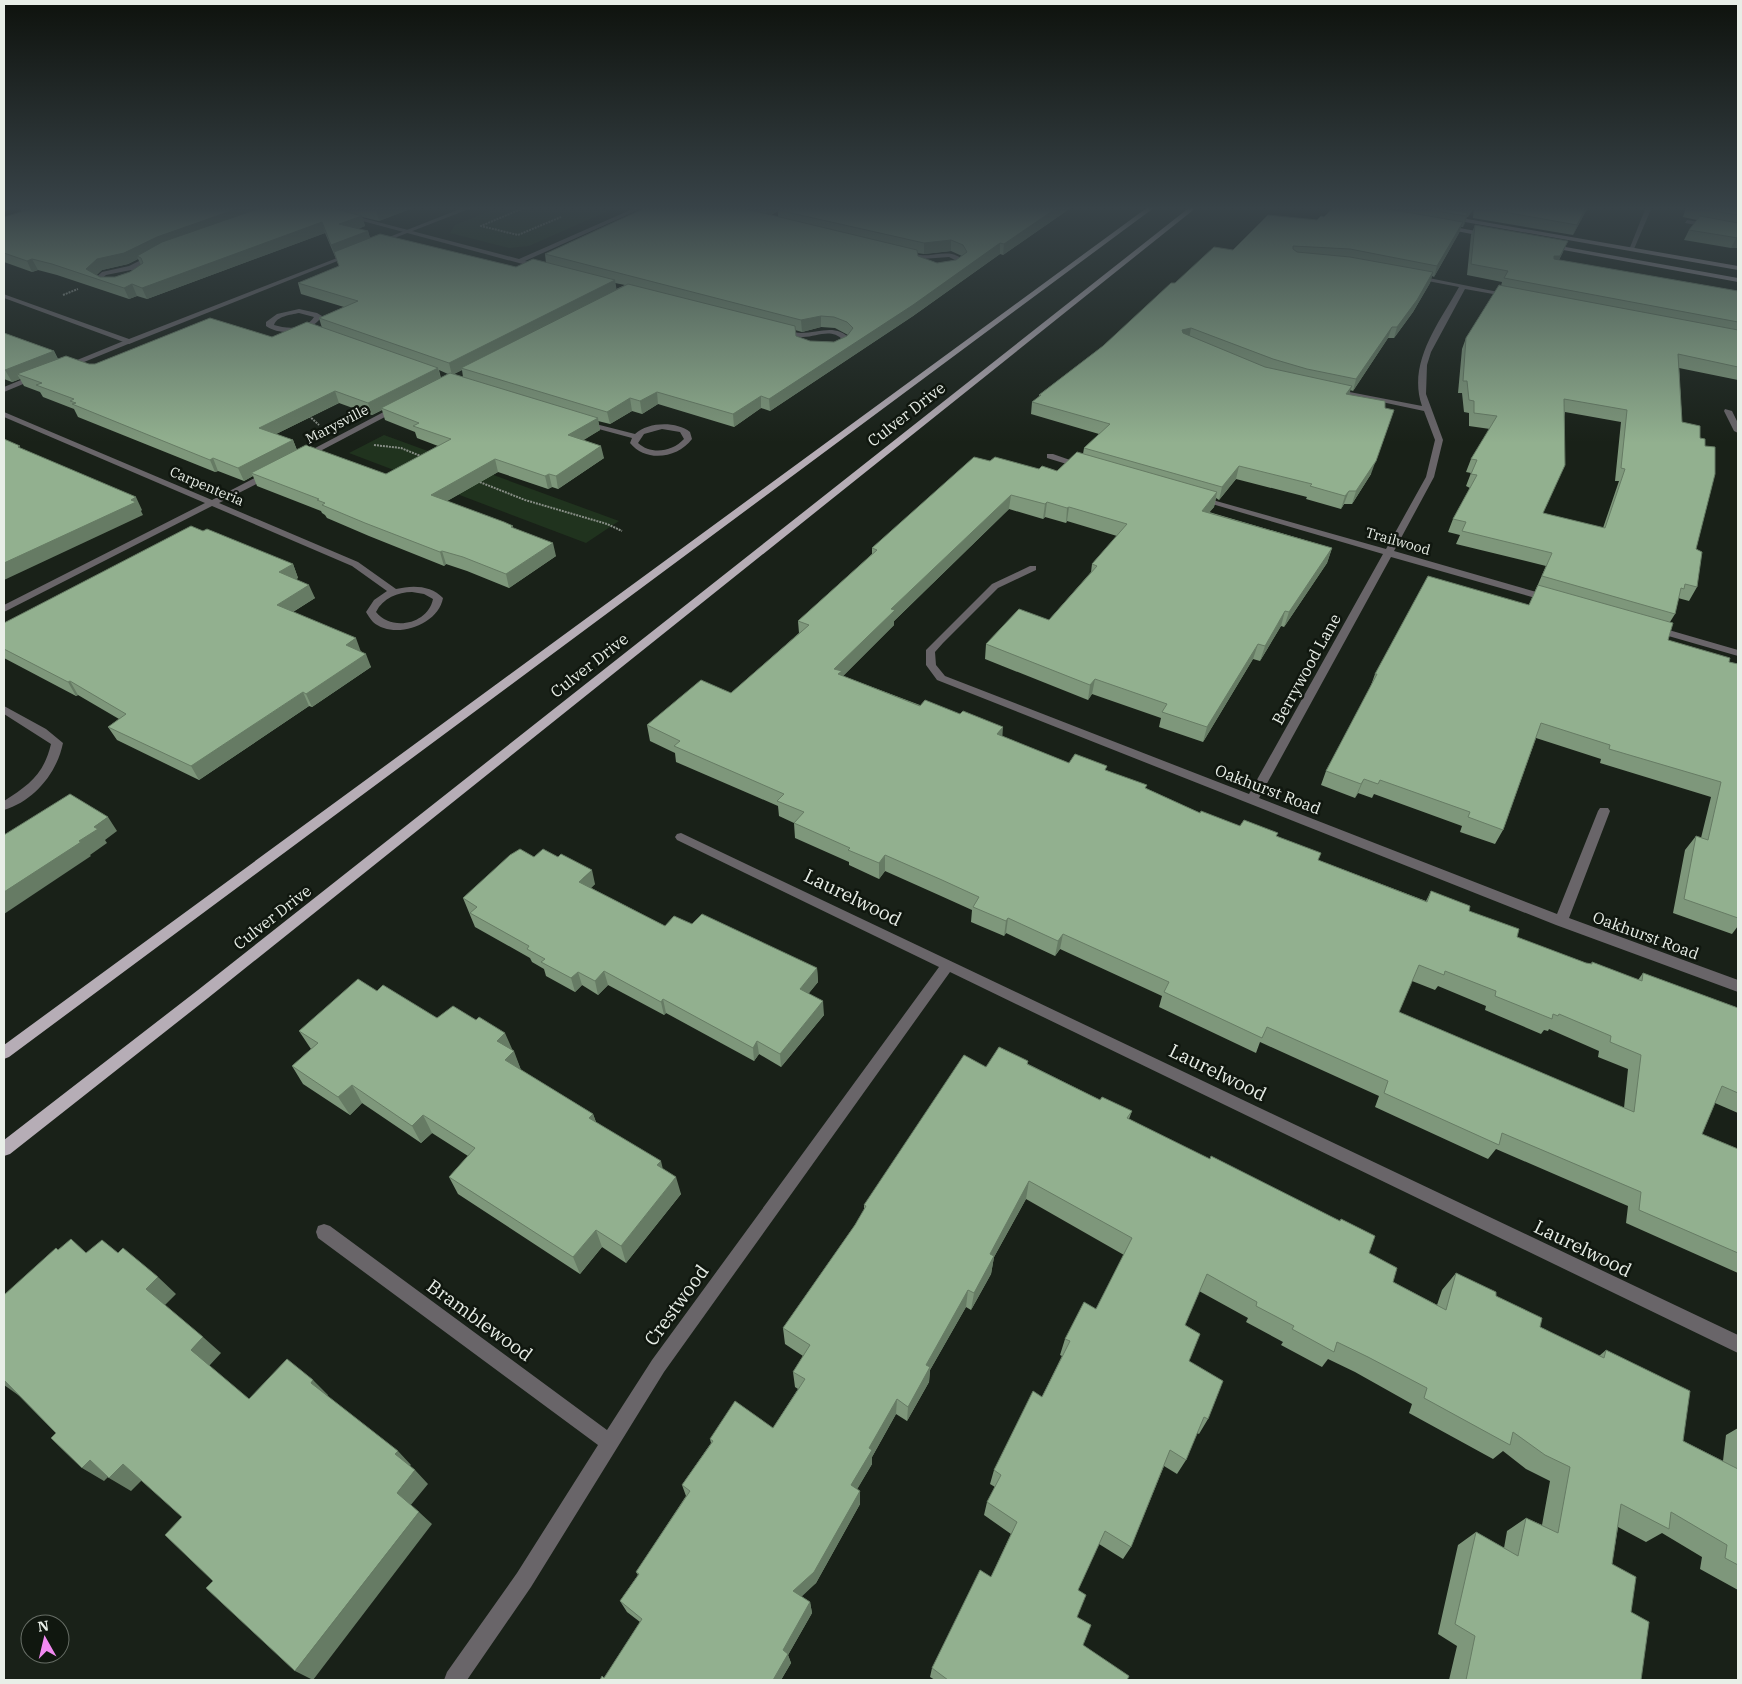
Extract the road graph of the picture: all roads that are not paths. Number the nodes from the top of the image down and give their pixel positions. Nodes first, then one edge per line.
1 (272, 286) edge
2 (1045, 286) edge
3 (1095, 286) edge
4 (1463, 286) joint
5 (4, 296) edge
6 (1522, 298) edge
7 (304, 327) junction
8 (774, 328) edge
9 (313, 331) edge
10 (803, 336) junction
11 (130, 342) junction
12 (800, 344) edge
13 (832, 350) edge
14 (58, 369) edge
15 (40, 376) edge
16 (1321, 389) edge
17 (4, 390) edge
18 (403, 406) edge
19 (1427, 409) junction
20 (1728, 411) dead end
21 (4, 414) edge
22 (570, 418) edge
23 (1738, 431) edge
24 (636, 437) junction
25 (1050, 456) dead end
26 (292, 462) edge
27 (1096, 470) edge
28 (274, 472) edge
29 (1190, 496) edge
30 (212, 503) junction
31 (1388, 552) junction
32 (1033, 568) dead end
33 (394, 592) junction
34 (1560, 602) edge
35 (4, 609) edge
36 (1645, 626) edge
37 (1738, 652) edge
38 (4, 709) edge
39 (1252, 800) junction
40 (4, 806) edge
41 (1604, 811) dead end
42 (681, 837) dead end
43 (1561, 921) junction
44 (948, 965) junction
45 (1738, 986) edge
46 (4, 1053) edge
47 (4, 1149) edge
48 (324, 1232) dead end
49 (1738, 1344) edge
50 (610, 1443) junction
51 (454, 1680) edge

1 - 11 street
2 - 46 main road, Culver Drive
3 - 47 main road, Culver Drive
4 - 6 street
4 - 19 street, Berrywood Lane
5 - 11 street
7 - 7 street
7 - 9 street
8 - 10 street
10 - 12 street
10 - 13 street
11 - 14 street
15 - 17 street
16 - 19 street
18 - 26 street, Marysville
19 - 31 street, Berrywood Lane
20 - 23 street
21 - 30 street, Carpenteria
22 - 24 street
24 - 24 street
25 - 27 street
28 - 30 street
29 - 31 street, Trailwood
30 - 33 street, Carpenteria
30 - 35 street
31 - 34 street, Trailwood
31 - 39 street, Berrywood Lane
32 - 39 street, Oakhurst Road
33 - 33 street
36 - 37 street
38 - 40 street
39 - 43 street, Oakhurst Road
41 - 43 street
42 - 44 street, Laurelwood
43 - 45 street, Oakhurst Road
44 - 49 street, Laurelwood
44 - 50 street, Crestwood
48 - 50 street, Bramblewood
50 - 51 street, Crestwood

